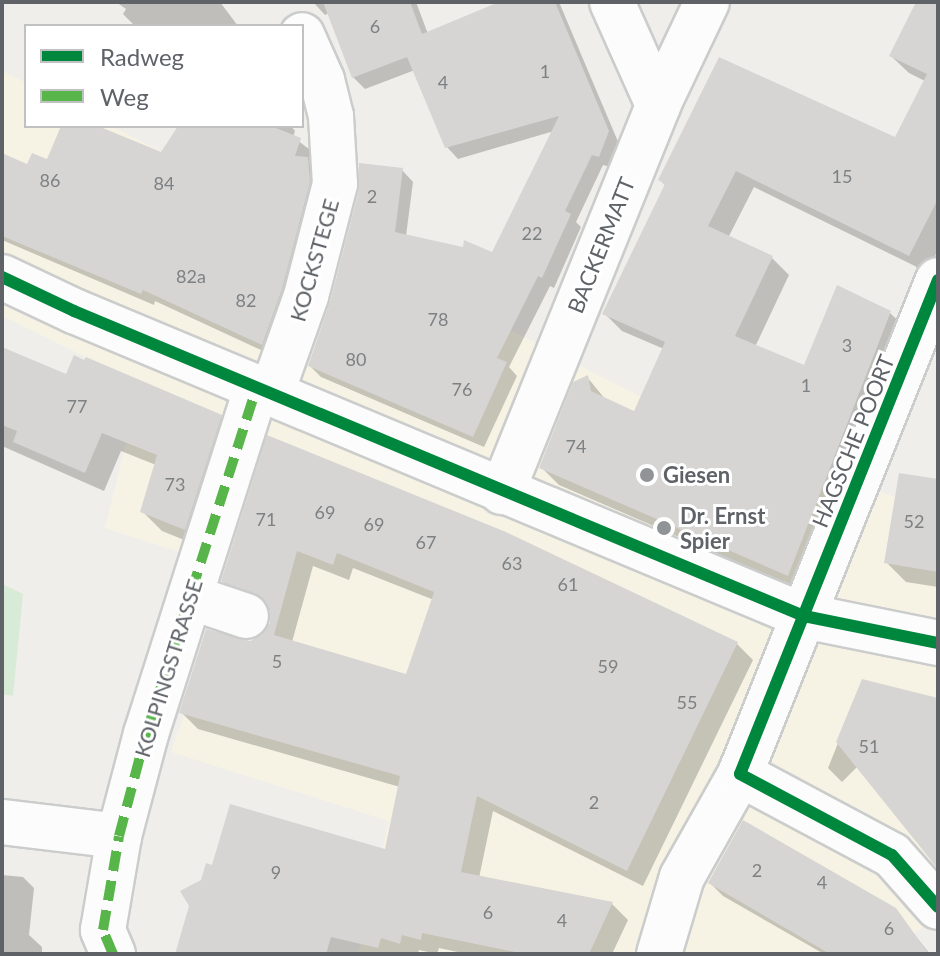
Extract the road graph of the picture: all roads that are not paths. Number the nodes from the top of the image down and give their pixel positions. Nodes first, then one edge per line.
1 (285, 2) edge
2 (612, 2) edge
3 (707, 2) edge
4 (297, 24) edge
5 (304, 40) edge
6 (658, 105) junction
7 (2, 277) edge
8 (938, 280) edge
9 (264, 389) junction
10 (502, 492) junction
11 (190, 597) junction
12 (246, 616) dead end
13 (804, 616) junction
14 (938, 643) edge
15 (740, 774) junction
16 (2, 822) edge
17 (119, 836) junction
18 (938, 907) edge
19 (113, 954) edge
20 (659, 954) edge

1 - 4 street
2 - 6 street
3 - 6 street, BACKERMATT
5 - 9 street, KOCKSTEGE
6 - 10 street, BACKERMATT
7 - 9 street
8 - 13 street, HAGSCHE POORT
9 - 10 street
9 - 11 street, KOLPINGSTRASSE
10 - 13 street
11 - 12 street
11 - 17 street, KOLPINGSTRASSE
13 - 14 street
13 - 15 street, HAGSCHE POORT
15 - 18 street
15 - 20 street, HAGSCHE POORT
16 - 17 street
17 - 19 street, KOLPINGSTRASSE

